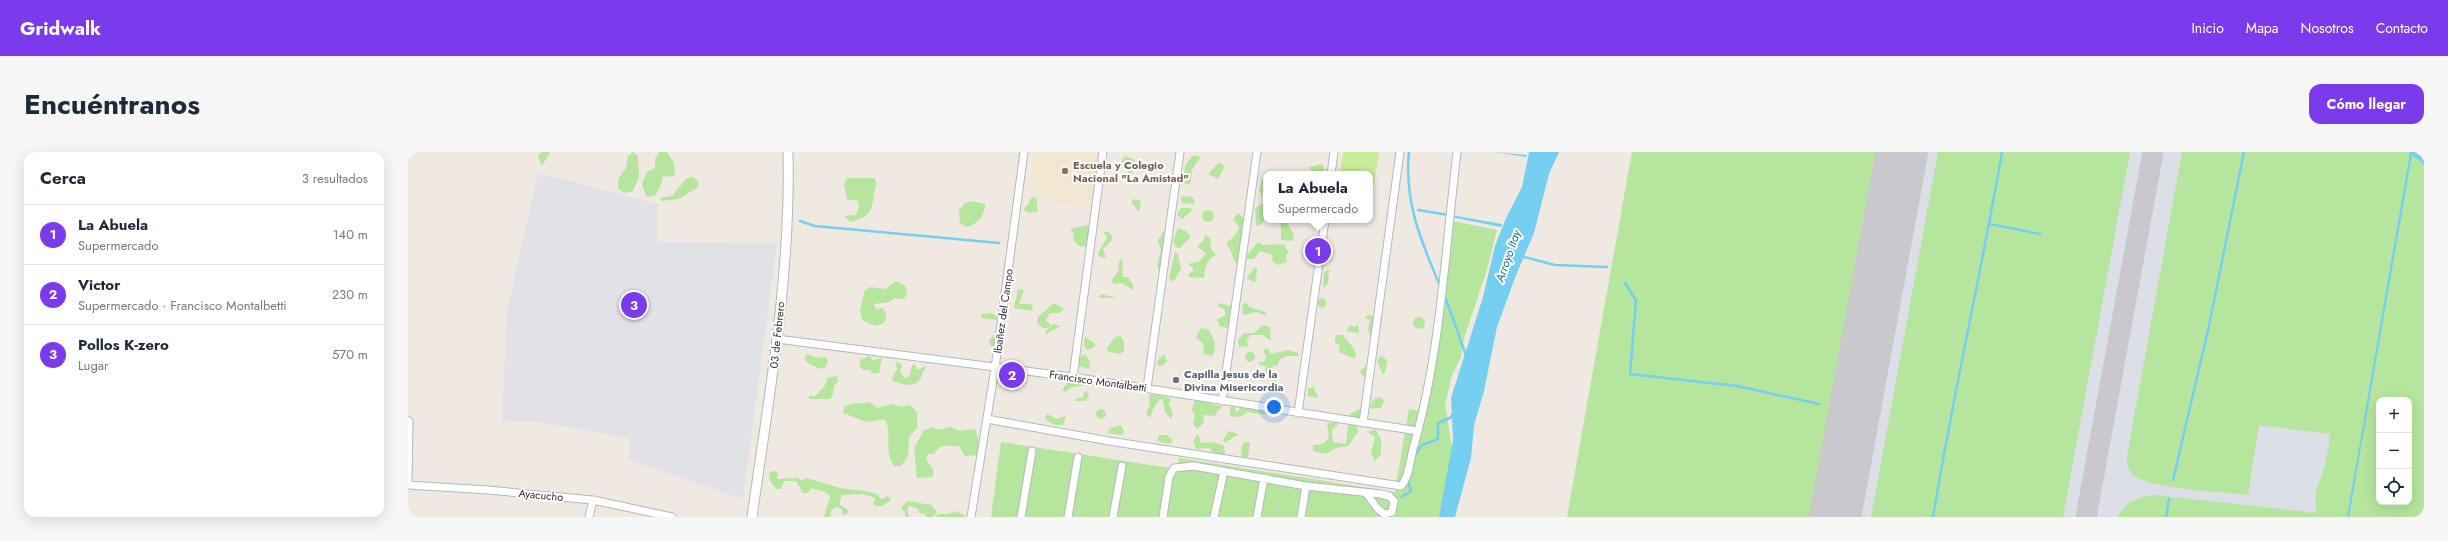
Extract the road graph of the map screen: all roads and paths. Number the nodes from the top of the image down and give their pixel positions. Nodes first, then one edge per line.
1 (788, 152) edge
2 (1024, 152) edge
3 (1103, 152) edge
4 (1180, 152) edge
5 (1257, 152) edge
6 (1334, 152) edge
7 (1400, 152) edge
8 (1457, 152) edge
9 (1331, 171) edge
10 (1325, 223) edge
11 (777, 339) junction
12 (995, 368) junction
13 (1072, 377) junction
14 (1147, 388) junction
15 (1222, 401) junction
16 (1298, 413) junction
17 (987, 419) junction
18 (409, 421) dead end
19 (1363, 423) junction
20 (1418, 431) junction
21 (1032, 451) dead end
22 (1078, 457) dead end
23 (1122, 466) dead end
24 (1224, 471) junction
25 (1264, 478) junction
26 (408, 483) edge
27 (1306, 486) junction
28 (1367, 494) dead end
29 (593, 500) junction
30 (589, 517) edge
31 (672, 517) edge
32 (752, 517) edge
33 (971, 517) edge
34 (1021, 517) edge
35 (1068, 517) edge
36 (1113, 517) edge
37 (1163, 517) edge
38 (1214, 517) edge
39 (1257, 517) edge
40 (1301, 517) edge

1 - 11 street, 03 de Febrero
2 - 12 street, Ibañez del Campo
3 - 13 street
4 - 14 street
5 - 15 street
6 - 9 street
7 - 19 street
8 - 20 street
10 - 16 street
11 - 12 street, Francisco Montalbetti
11 - 32 street, 03 de Febrero
12 - 13 street, Francisco Montalbetti
12 - 17 street, Ibañez del Campo
13 - 14 street, Francisco Montalbetti
14 - 15 street, Francisco Montalbetti
15 - 16 street, Francisco Montalbetti
16 - 19 street, Francisco Montalbetti
17 - 20 street
17 - 33 street, Ibañez del Campo
18 - 26 street
19 - 20 street, Francisco Montalbetti
21 - 34 street
22 - 35 street
23 - 36 street
24 - 25 street
24 - 37 street
24 - 38 street
25 - 27 street
25 - 39 street
26 - 29 street, Ayacucho
27 - 28 street
27 - 40 street
29 - 30 street
29 - 31 street, Ayacucho

